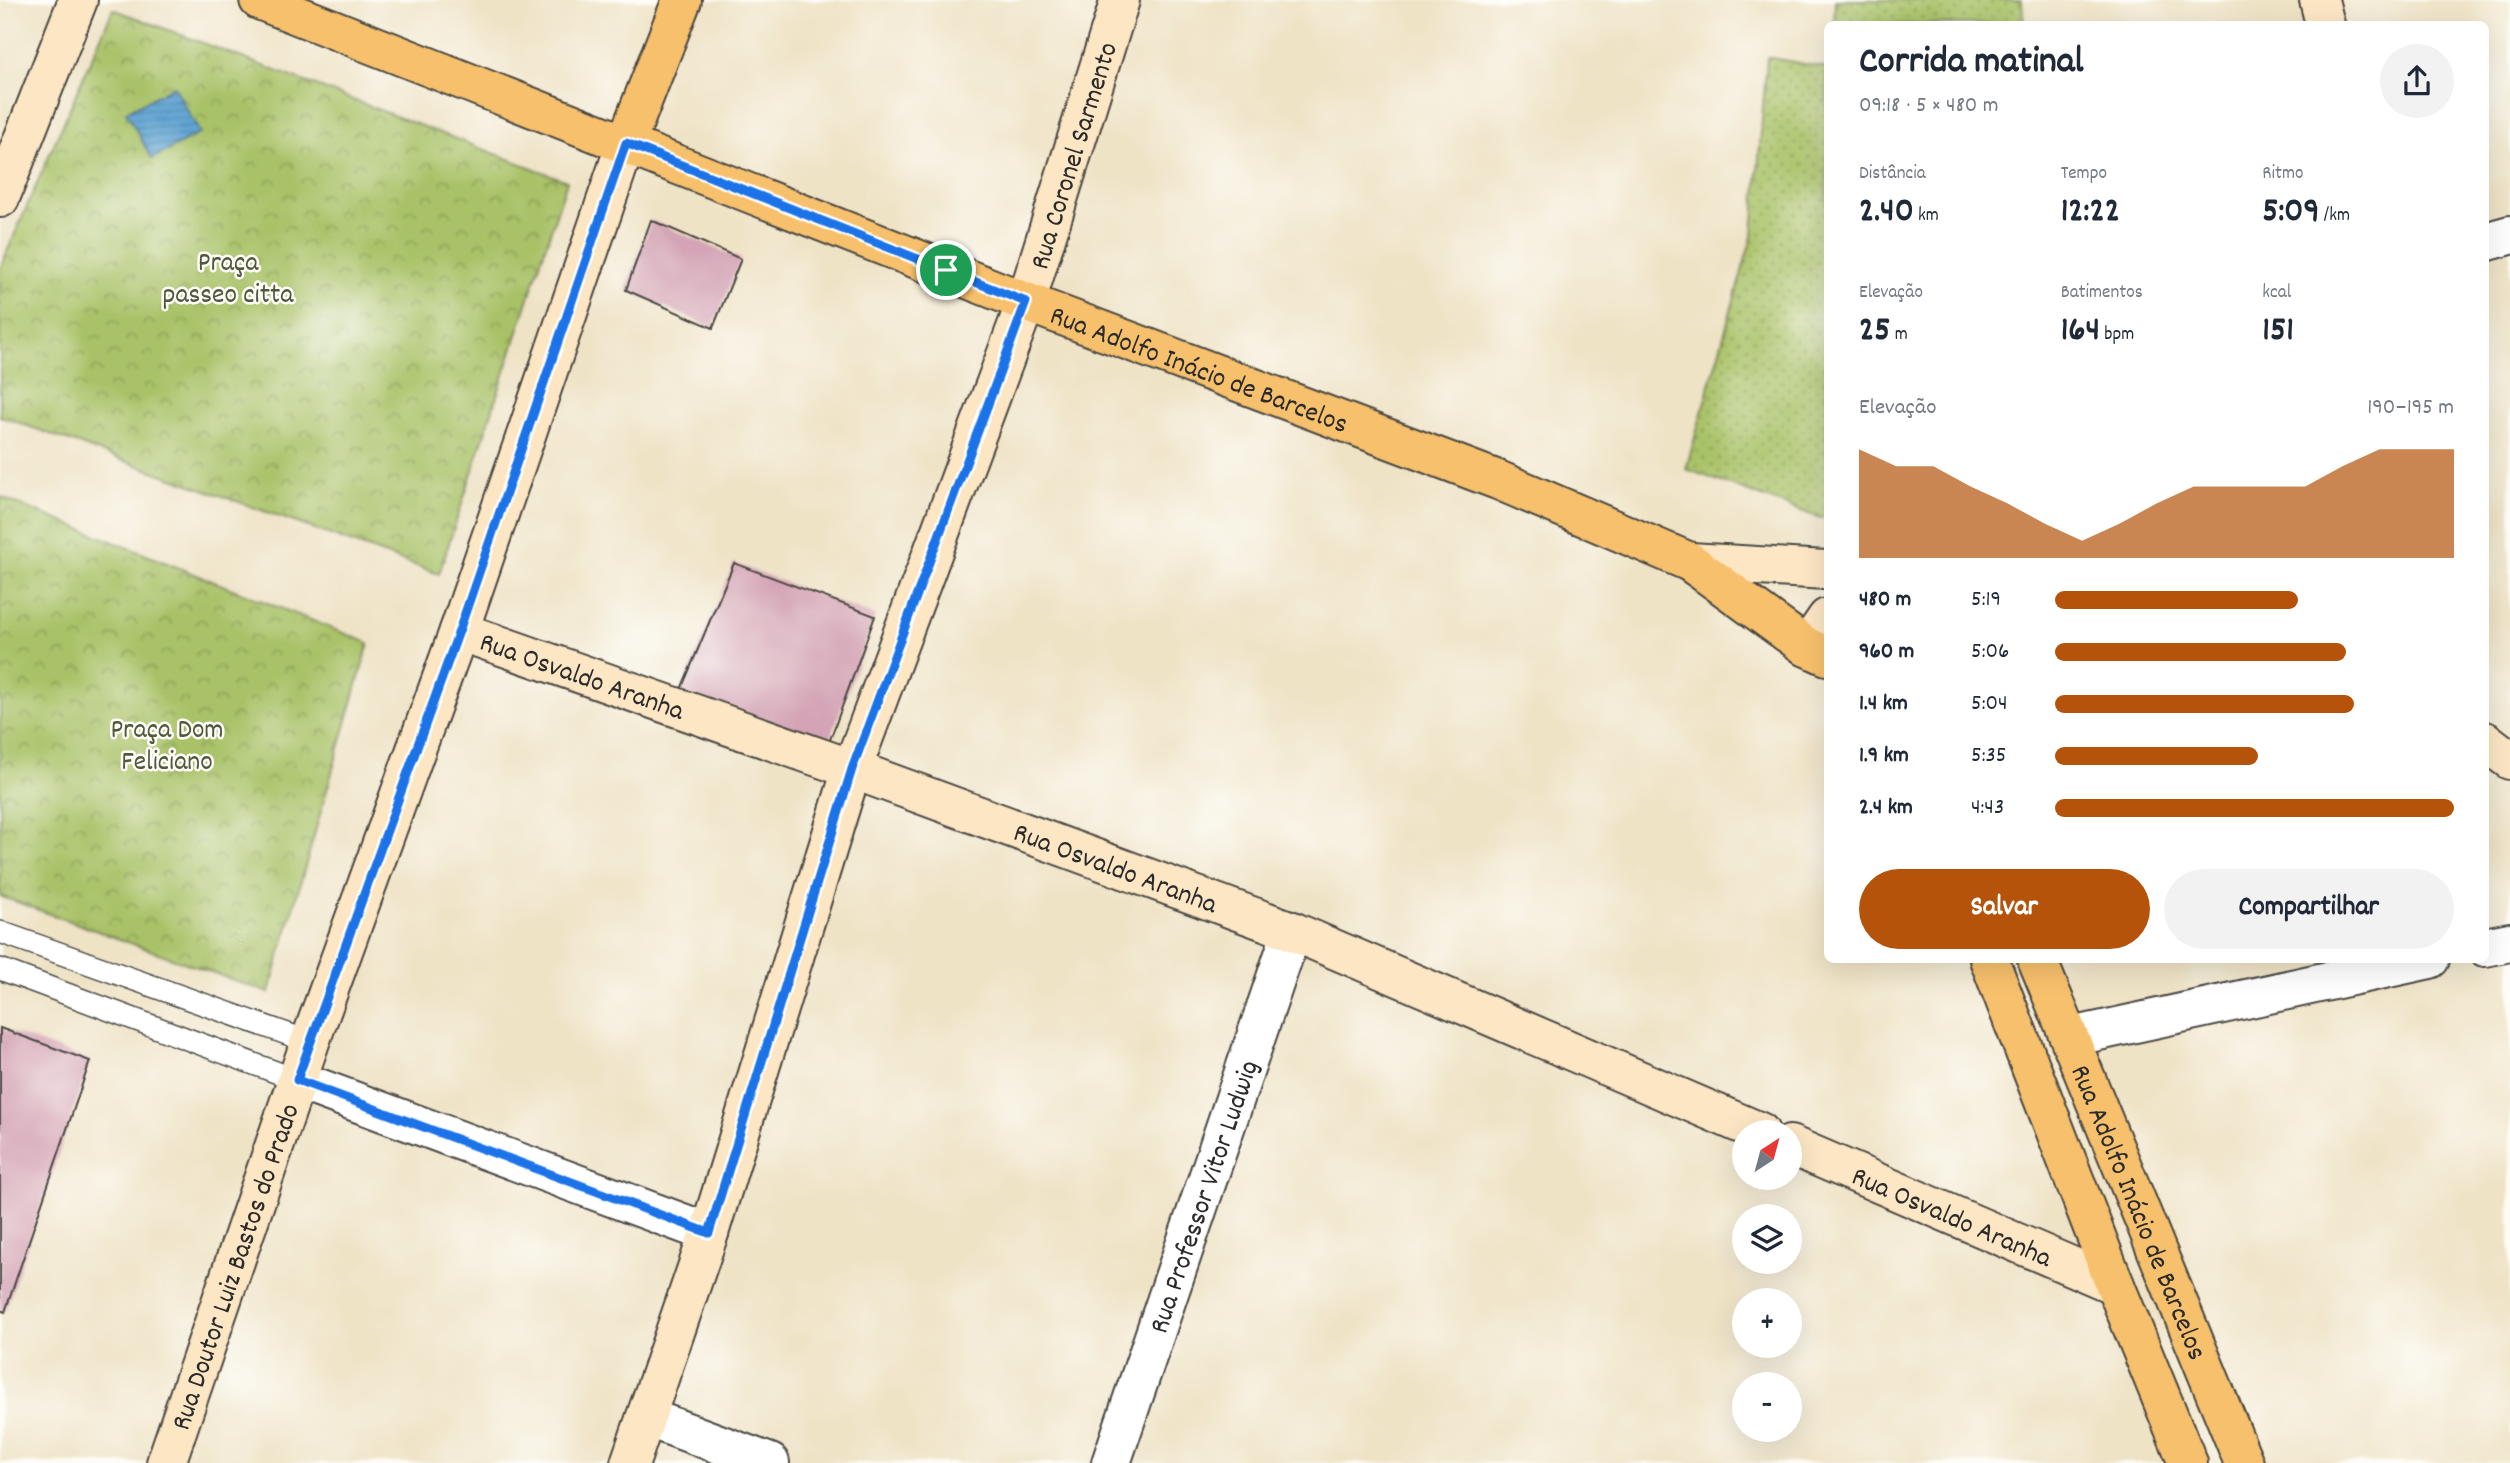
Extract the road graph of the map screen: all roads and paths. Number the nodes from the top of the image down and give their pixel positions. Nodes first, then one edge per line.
1 (78, 0) edge
2 (259, 0) edge
3 (682, 0) edge
4 (1120, 0) edge
5 (2319, 0) edge
6 (2324, 21) edge
7 (626, 143) junction
8 (0, 198) edge
9 (2510, 235) edge
10 (2489, 241) edge
11 (1026, 302) junction
12 (1690, 562) junction
13 (1824, 570) edge
14 (459, 631) junction
15 (1820, 640) edge
16 (1824, 665) edge
17 (2489, 744) edge
18 (2510, 760) edge
19 (852, 769) junction
20 (1292, 931) junction
21 (0, 932) edge
22 (2510, 942) edge
23 (2489, 946) edge
24 (1991, 963) edge
25 (2040, 963) edge
26 (2412, 963) edge
27 (0, 969) edge
28 (2071, 1037) junction
29 (310, 1042) junction
30 (297, 1080) junction
31 (1732, 1120) edge
32 (1802, 1150) edge
33 (709, 1233) junction
34 (2115, 1285) junction
35 (646, 1417) junction
36 (166, 1463) edge
37 (630, 1463) edge
38 (769, 1463) edge
39 (1111, 1463) edge
40 (2188, 1463) edge
41 (2244, 1463) edge

1 - 8 street
2 - 7 main road, Rua Adolfo Inácio de Barcelos
3 - 7 main road, Rua Doutor Luiz Bastos do Prado
4 - 11 street, Rua Coronel Sarmento
5 - 6 street
7 - 11 main road, Rua Adolfo Inácio de Barcelos
7 - 14 street, Rua Doutor Luiz Bastos do Prado
9 - 10 street
11 - 12 main road, Rua Adolfo Inácio de Barcelos
11 - 19 street, Rua Coronel Sarmento
12 - 13 street
12 - 15 main road, Rua Adolfo Inácio de Barcelos
14 - 19 street, Rua Osvaldo Aranha
14 - 29 street, Rua Doutor Luiz Bastos do Prado
15 - 16 main road, Rua Adolfo Inácio de Barcelos
17 - 18 street
19 - 20 street, Rua Osvaldo Aranha
19 - 33 street, Rua Coronel Sarmento
20 - 31 street, Rua Osvaldo Aranha
20 - 39 street, Rua Professor Vitor Ludwig
21 - 29 lane
22 - 23 street
24 - 34 main road, Rua Adolfo Inácio de Barcelos
25 - 28 main road, Rua Adolfo Inácio de Barcelos
26 - 28 street
27 - 30 lane
28 - 41 main road, Rua Adolfo Inácio de Barcelos
29 - 30 street, Rua Doutor Luiz Bastos do Prado
30 - 33 street
30 - 36 street, Rua Doutor Luiz Bastos do Prado
32 - 34 street, Rua Osvaldo Aranha
33 - 35 street, Rua Coronel Sarmento
34 - 40 main road, Rua Adolfo Inácio de Barcelos
35 - 37 street, Rua Coronel Sarmento
35 - 38 street

